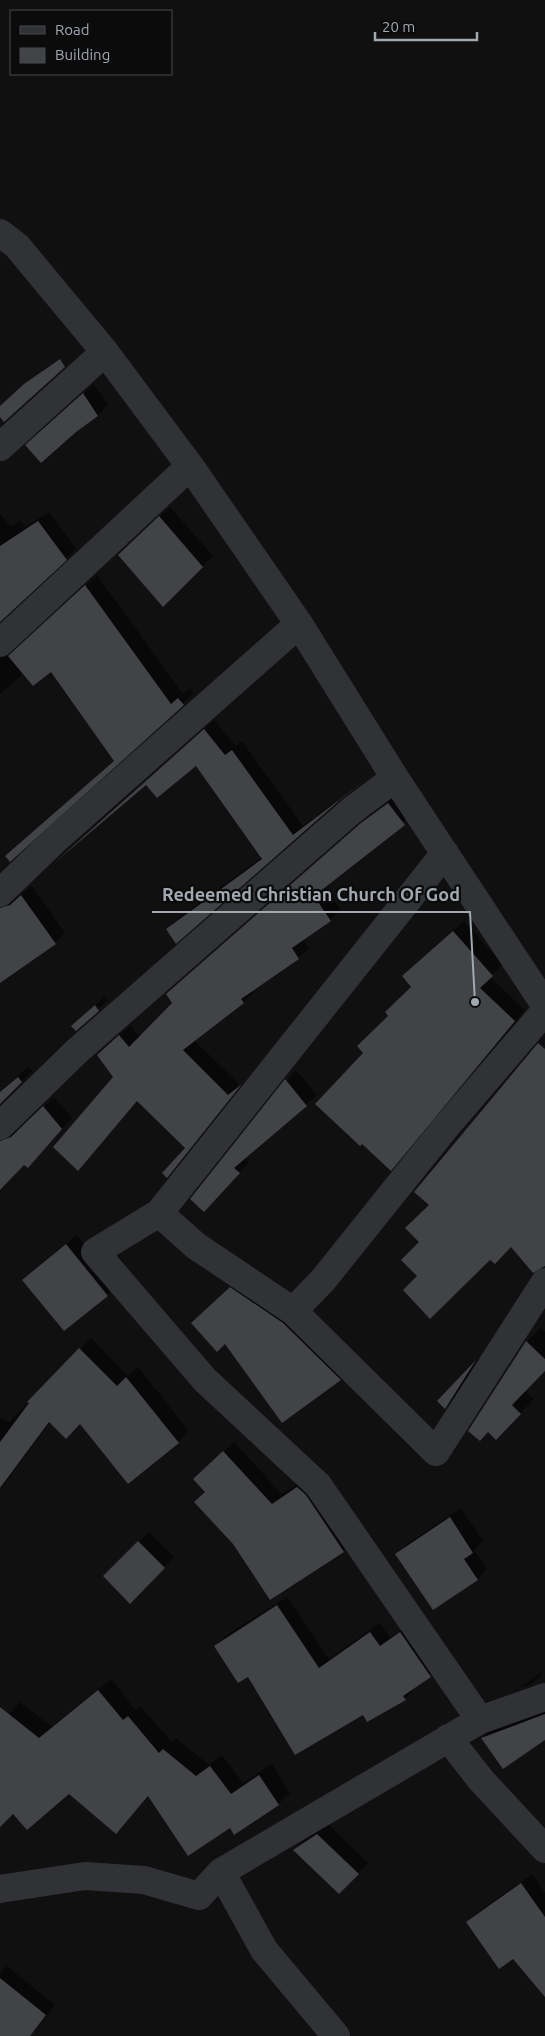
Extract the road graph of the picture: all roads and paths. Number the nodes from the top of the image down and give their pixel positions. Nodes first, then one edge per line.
1 (0, 233) edge
2 (105, 352) junction
3 (0, 447) edge
4 (190, 466) junction
5 (298, 624) junction
6 (0, 642) edge
7 (395, 778) junction
8 (446, 853) junction
9 (0, 893) edge
10 (545, 1005) edge
11 (545, 1011) edge
12 (0, 1126) edge
13 (159, 1213) junction
14 (545, 1282) edge
15 (293, 1311) junction
16 (545, 1697) edge
17 (480, 1720) junction
18 (448, 1738) junction
19 (545, 1849) edge
20 (220, 1872) junction
21 (0, 1889) edge
22 (336, 2036) edge

1 - 2 street
2 - 3 street
2 - 4 street
4 - 5 street
4 - 6 street
5 - 7 street
5 - 9 street
7 - 8 street
7 - 12 street
8 - 10 street
8 - 13 street
11 - 15 street
13 - 15 street
13 - 17 street
14 - 15 street
16 - 17 street
17 - 18 street
18 - 19 street
18 - 20 street
20 - 21 street
20 - 22 street

